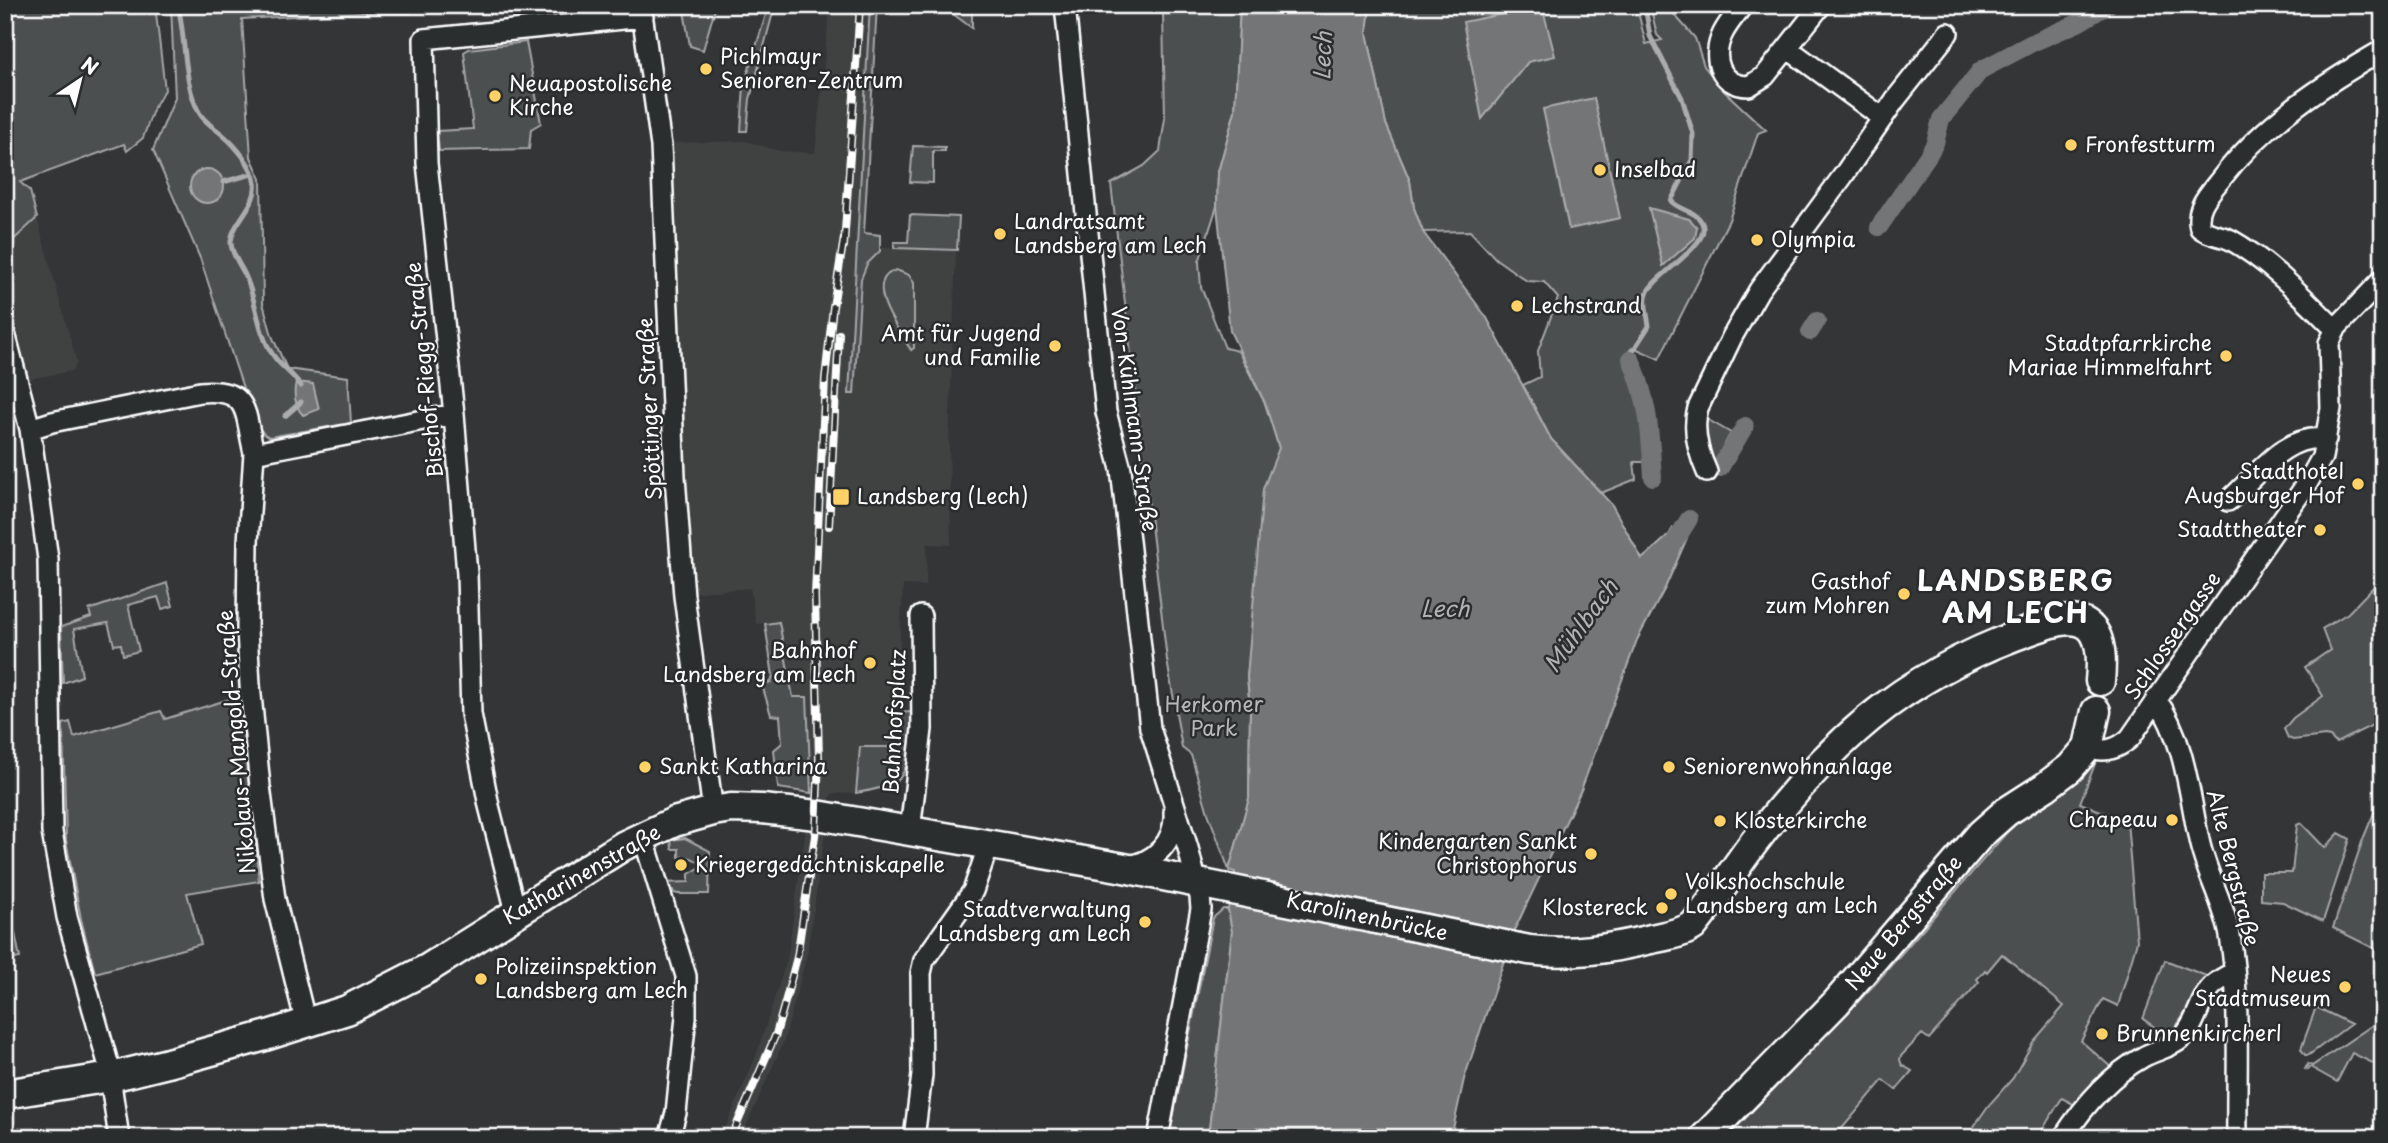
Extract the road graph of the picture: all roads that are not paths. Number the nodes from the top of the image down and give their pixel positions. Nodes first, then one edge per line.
1 (1065, 5) edge
2 (1743, 5) edge
3 (1821, 5) edge
4 (642, 11) edge
5 (1948, 33) dead end
6 (2382, 40) edge
7 (1787, 48) junction
8 (1883, 118) junction
9 (2383, 279) edge
10 (2337, 327) junction
11 (5, 332) edge
12 (454, 414) junction
13 (30, 429) junction
14 (2326, 439) junction
15 (254, 453) junction
16 (1707, 472) dead end
17 (2228, 501) dead end
18 (921, 616) dead end
19 (2100, 681) dead end
20 (2156, 699) junction
21 (2096, 711) dead end
22 (2088, 747) junction
23 (1171, 794) junction
24 (713, 811) junction
25 (910, 831) junction
26 (643, 836) junction
27 (989, 844) junction
28 (1119, 867) junction
29 (1196, 881) junction
30 (1225, 887) joint
31 (516, 912) junction
32 (2234, 972) junction
33 (306, 1024) junction
34 (111, 1077) junction
35 (5, 1094) edge
36 (119, 1138) edge
37 (670, 1138) edge
38 (914, 1138) edge
39 (1158, 1138) edge
40 (1704, 1138) edge
41 (2063, 1138) edge
42 (2237, 1138) edge

1 - 23 street, Von-Kühlmann-Straße
2 - 7 street
3 - 7 street
4 - 12 street, Bischof-Riegg-Straße
4 - 24 street, Spöttinger Straße
5 - 8 street
6 - 10 street
7 - 8 street
8 - 16 street
9 - 10 street
10 - 14 street, Schlossergasse
11 - 13 street
12 - 15 street
12 - 31 street, Bischof-Riegg-Straße
13 - 15 street, Nikolaus-Mangold-Straße
13 - 34 street
14 - 17 street
14 - 20 street, Schlossergasse
15 - 33 street, Nikolaus-Mangold-Straße
18 - 25 street, Bahnhofsplatz
19 - 30 main road, Karolinenbrücke
20 - 22 street, Schlossergasse
20 - 32 street, Alte Bergstraße
21 - 22 main road
22 - 40 main road, Neue Bergstraße
23 - 28 street, Von-Kühlmann-Straße
23 - 29 street, Von-Kühlmann-Straße
24 - 25 main road, Katharinenstraße
24 - 26 main road, Katharinenstraße
25 - 27 main road, Katharinenstraße
26 - 31 main road, Katharinenstraße
26 - 37 street
27 - 28 main road, Katharinenstraße
27 - 38 street
28 - 29 main road, Katharinenstraße
29 - 30 main road, Katharinenstraße
29 - 39 street, Von-Kühlmann-Straße
31 - 33 main road, Katharinenstraße
32 - 41 street
32 - 42 street, Alte Bergstraße
33 - 34 main road, Katharinenstraße
34 - 35 main road, Katharinenstraße
34 - 36 street

